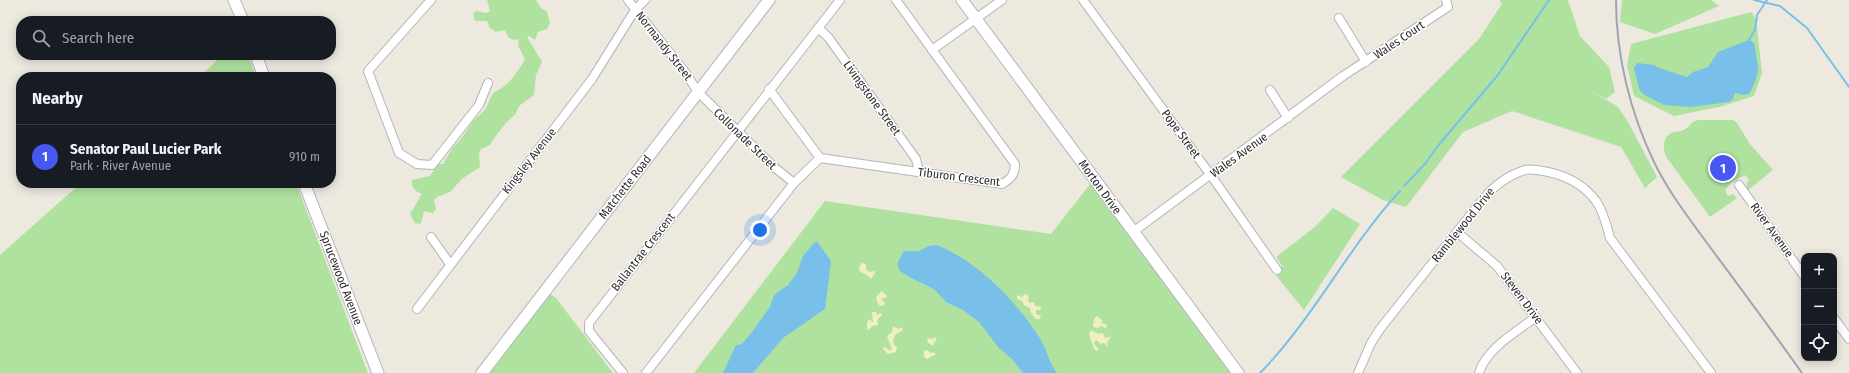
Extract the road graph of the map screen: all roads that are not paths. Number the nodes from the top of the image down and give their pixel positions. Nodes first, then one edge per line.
1 (234, 0) edge
2 (431, 0) edge
3 (628, 0) edge
4 (645, 0) edge
5 (768, 0) edge
6 (840, 0) edge
7 (896, 0) edge
8 (962, 0) edge
9 (1002, 0) edge
10 (1082, 0) edge
11 (1446, 0) edge
12 (635, 10) junction
13 (241, 16) edge
14 (1339, 18) dead end
15 (976, 19) junction
16 (818, 28) junction
17 (932, 50) junction
18 (258, 60) edge
19 (1366, 62) junction
20 (262, 72) edge
21 (1344, 76) joint
22 (488, 83) dead end
23 (769, 90) junction
24 (1270, 90) dead end
25 (698, 92) junction
26 (1288, 118) junction
27 (736, 131) junction
28 (820, 158) junction
29 (919, 172) junction
30 (1211, 175) junction
31 (794, 182) junction
32 (1739, 185) dead end
33 (306, 188) edge
34 (1133, 232) junction
35 (1457, 232) junction
36 (430, 237) dead end
37 (450, 264) junction
38 (1277, 270) dead end
39 (1801, 272) edge
40 (416, 309) dead end
41 (1536, 317) junction
42 (1837, 322) edge
43 (1849, 339) edge
44 (378, 373) edge
45 (482, 373) edge
46 (623, 373) edge
47 (646, 373) edge
48 (1238, 373) edge
49 (1358, 373) edge
50 (1479, 373) edge
51 (1577, 373) edge
52 (1711, 373) edge

1 - 13 street
2 - 22 street
3 - 12 street, Normandy Street
4 - 12 street, Kingsley Avenue
5 - 25 street, Matchette Road
6 - 16 street
7 - 17 street, Tiburon Crescent
8 - 15 street, Morton Drive
9 - 15 street
10 - 30 street, Pope Street
11 - 19 street, Wales Court
12 - 25 street, Normandy Street
12 - 37 street, Kingsley Avenue
14 - 19 street
15 - 17 street
15 - 34 street, Morton Drive
16 - 23 street
16 - 29 street, Livingstone Street
17 - 29 street, Tiburon Crescent
18 - 20 street
19 - 21 street, Wales Court
21 - 26 street, Wales Avenue
23 - 27 street
23 - 28 street
24 - 26 street
25 - 27 street, Collonade Street
25 - 45 street, Matchette Road
26 - 30 street, Wales Avenue
27 - 31 street, Collonade Street
27 - 46 street, Ballantrae Crescent
28 - 29 street, Tiburon Crescent
28 - 31 street
30 - 34 street, Wales Avenue
30 - 38 street, Pope Street
31 - 47 street
32 - 39 street, River Avenue
33 - 44 street, Sprucewood Avenue
34 - 48 street, Morton Drive
35 - 41 street, Steven Drive
35 - 49 street, Ramblewood Drive
35 - 52 street, Ramblewood Drive
36 - 37 street
37 - 40 street, Kingsley Avenue
41 - 50 street
41 - 51 street, Steven Drive
42 - 43 street

